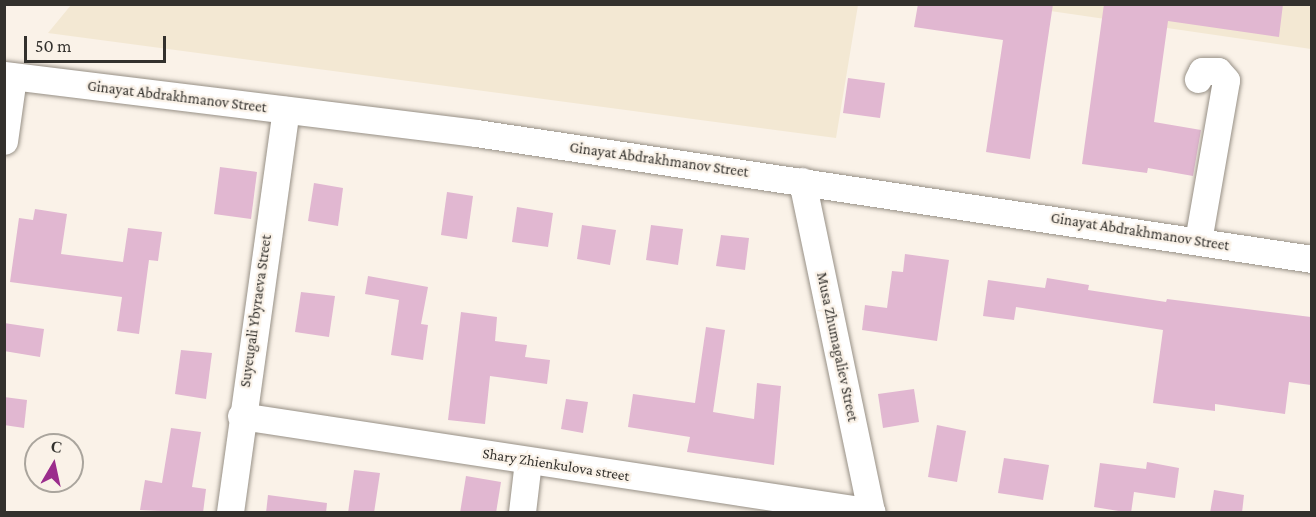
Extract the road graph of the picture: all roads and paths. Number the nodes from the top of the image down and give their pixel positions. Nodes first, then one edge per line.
1 (9, 76) edge
2 (1198, 79) dead end
3 (286, 110) junction
4 (4, 141) edge
5 (802, 181) junction
6 (1198, 241) junction
7 (1311, 259) edge
8 (241, 416) junction
9 (528, 461) junction
10 (872, 512) edge
11 (230, 513) edge
12 (522, 513) edge

1 - 3 street, Ginayat Abdrakhmanov Street
1 - 4 street
2 - 6 street
3 - 5 street, Ginayat Abdrakhmanov Street
3 - 8 street, Suyeugali Ybyraeva Street
5 - 6 street, Ginayat Abdrakhmanov Street
5 - 10 street, Musa Zhumagaliev Street
6 - 7 street, Ginayat Abdrakhmanov Street
8 - 9 street, Shary Zhienkulova street
8 - 11 street, Suyeugali Ybyraeva Street
9 - 10 street, Shary Zhienkulova street
9 - 12 street

